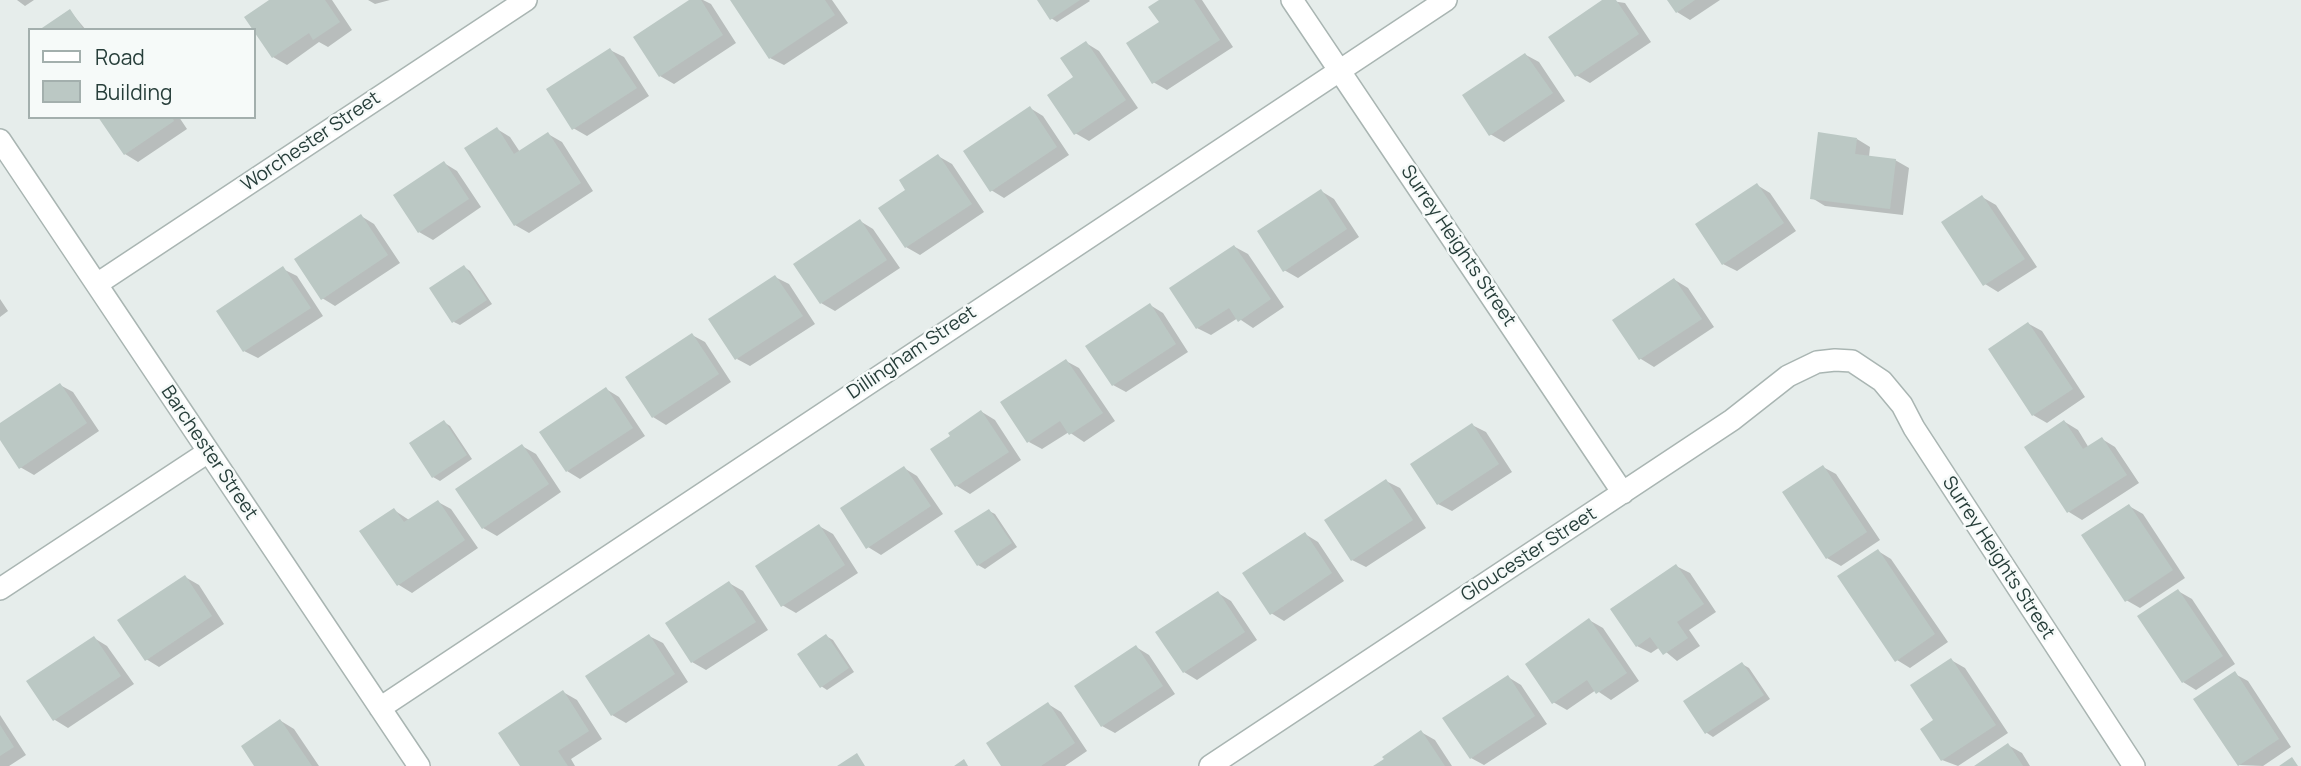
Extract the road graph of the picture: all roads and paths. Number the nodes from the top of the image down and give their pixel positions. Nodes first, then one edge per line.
1 (526, 0) edge
2 (1292, 0) edge
3 (1446, 0) edge
4 (1340, 70) junction
5 (0, 140) edge
6 (97, 284) junction
7 (1852, 361) joint
8 (208, 452) junction
9 (1623, 493) junction
10 (0, 589) edge
11 (380, 708) junction
12 (419, 766) edge
13 (1210, 766) edge
14 (2134, 766) edge

1 - 6 street, Worchester Street
2 - 4 street, Surrey Heights Street
3 - 4 street, Dillingham Street
4 - 9 street, Surrey Heights Street
4 - 11 street, Dillingham Street
5 - 6 street, Barchester Street
6 - 8 street, Barchester Street
7 - 9 street, Gloucester Street
7 - 14 street, Surrey Heights Street
8 - 10 street
8 - 11 street, Barchester Street
9 - 13 street, Gloucester Street
11 - 12 street, Barchester Street

